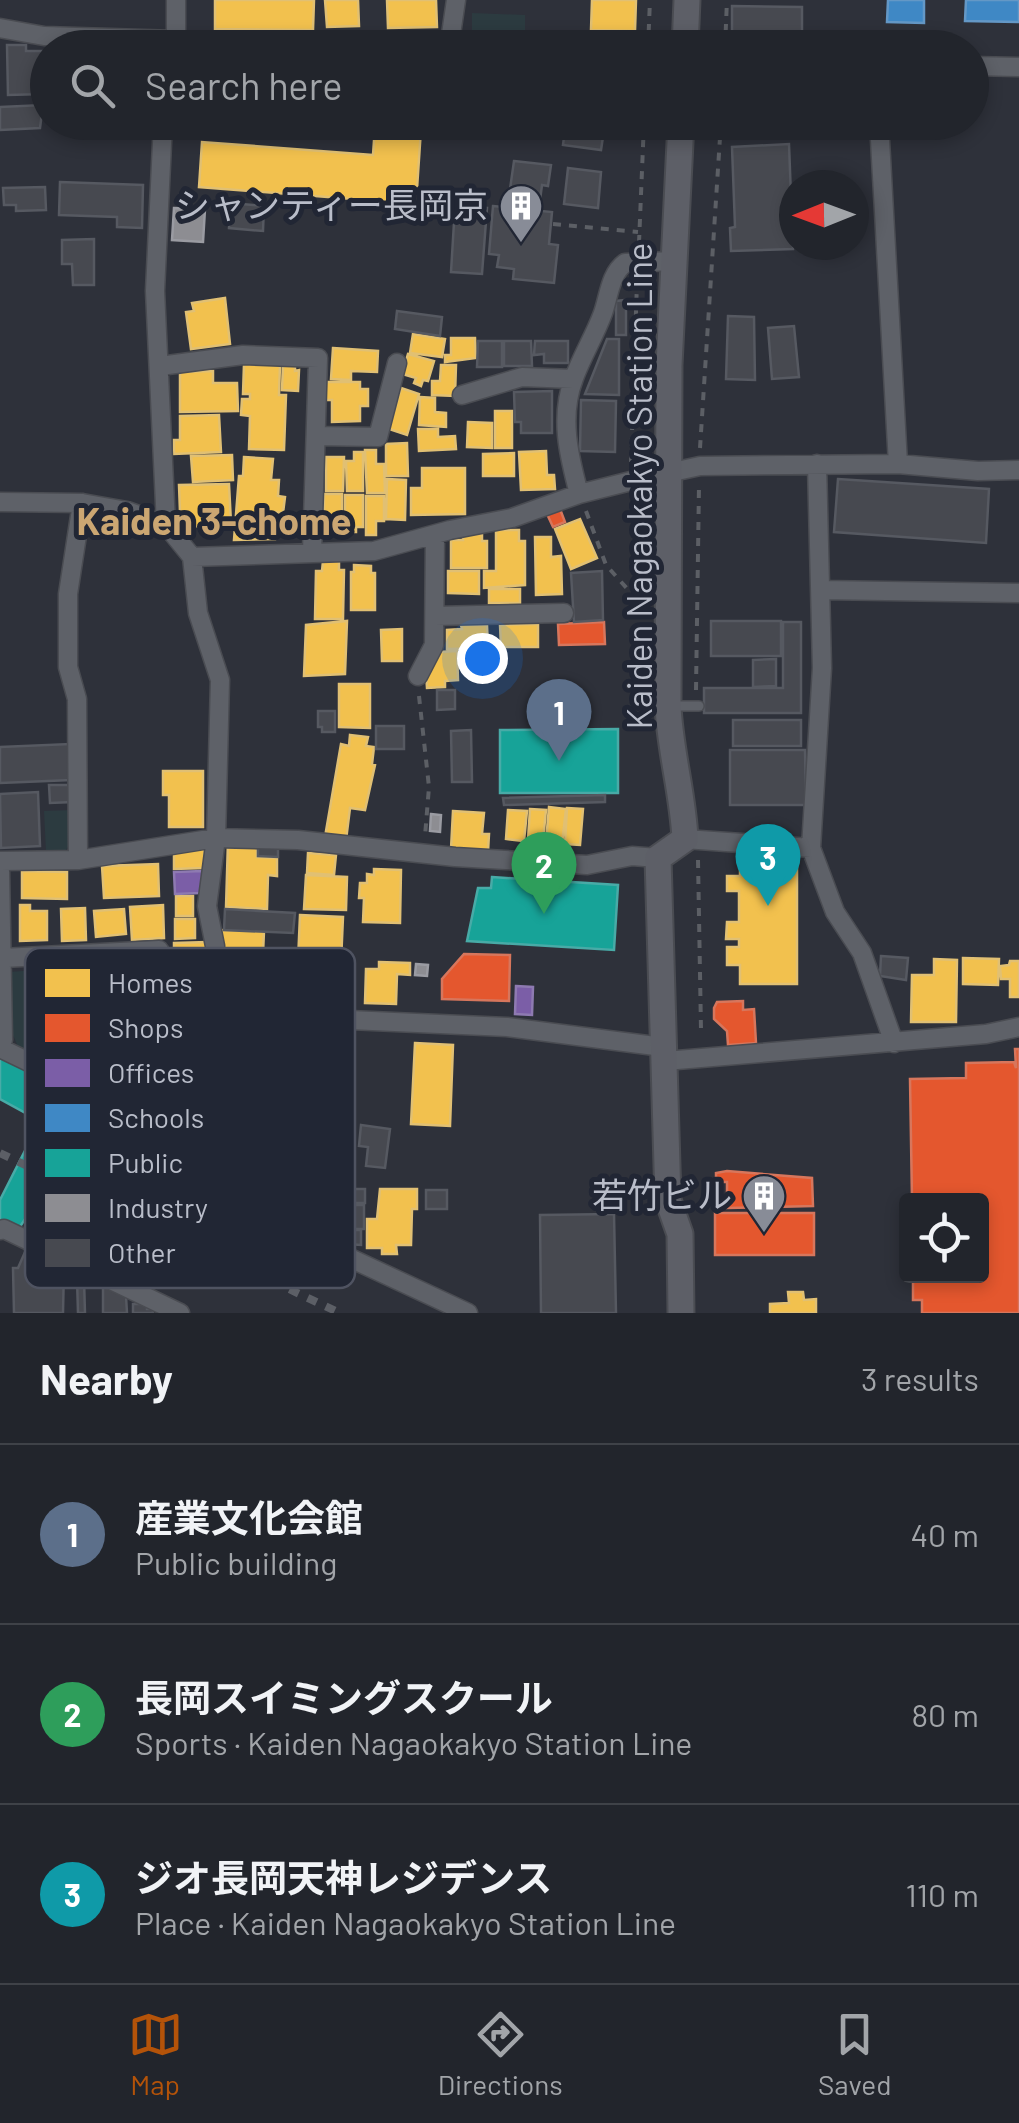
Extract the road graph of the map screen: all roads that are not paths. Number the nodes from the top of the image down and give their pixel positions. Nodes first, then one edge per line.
1 (176, 0) edge
2 (456, 0) edge
3 (687, 0) edge
4 (0, 28) edge
5 (175, 30) edge
6 (452, 30) edge
7 (686, 30) edge
8 (30, 33) edge
9 (989, 66) edge
10 (1019, 66) edge
11 (162, 140) edge
12 (680, 140) edge
13 (880, 140) edge
14 (674, 261) junction
15 (397, 363) dead end
16 (160, 366) junction
17 (573, 380) junction
18 (462, 395) dead end
19 (316, 436) junction
20 (817, 464) junction
21 (898, 464) junction
22 (1019, 470) edge
23 (668, 472) junction
24 (580, 494) junction
25 (0, 502) edge
26 (82, 503) junction
27 (166, 525) junction
28 (435, 535) junction
29 (312, 552) junction
30 (192, 557) junction
31 (821, 590) junction
32 (1019, 593) edge
33 (564, 614) dead end
34 (435, 616) junction
35 (418, 676) road end
36 (668, 706) junction
37 (699, 706) dead end
38 (216, 838) junction
39 (685, 839) junction
40 (811, 848) junction
41 (658, 858) junction
42 (78, 860) junction
43 (0, 861) edge
44 (0, 870) edge
45 (215, 948) edge
46 (25, 957) edge
47 (2, 958) junction
48 (355, 1021) edge
49 (1019, 1027) edge
50 (894, 1043) junction
51 (0, 1046) edge
52 (664, 1054) junction
53 (25, 1058) edge
54 (0, 1230) edge
55 (25, 1242) edge
56 (355, 1260) edge
57 (123, 1288) edge
58 (172, 1311) edge
59 (468, 1313) edge
60 (681, 1313) edge

1 - 5 street
2 - 6 street
3 - 7 main road
4 - 8 street
9 - 10 street
11 - 16 street
12 - 14 main road, Kaiden Nagaokakyo Station Line
13 - 21 street
14 - 17 street
14 - 23 main road, Kaiden Nagaokakyo Station Line
15 - 19 street
16 - 19 street
16 - 27 street
17 - 18 street
17 - 24 street
19 - 29 street
20 - 21 street
20 - 23 street
20 - 31 street
21 - 22 street
23 - 24 street
23 - 36 main road, Kaiden Nagaokakyo Station Line
24 - 28 street
25 - 26 street
26 - 27 street
26 - 42 street
27 - 30 street
28 - 29 street
28 - 34 street
29 - 30 street
30 - 38 street
31 - 32 street
31 - 40 street
33 - 34 street
34 - 35 street
36 - 37 lane
36 - 39 main road, Kaiden Nagaokakyo Station Line
38 - 41 street
38 - 42 street
38 - 45 street
39 - 40 street
39 - 41 main road
40 - 50 street
41 - 52 main road
42 - 43 street
44 - 47 street
46 - 47 street
47 - 51 street
48 - 52 street
49 - 50 street
50 - 52 street
51 - 53 street
52 - 60 main road
54 - 55 street
56 - 59 street
57 - 58 street

